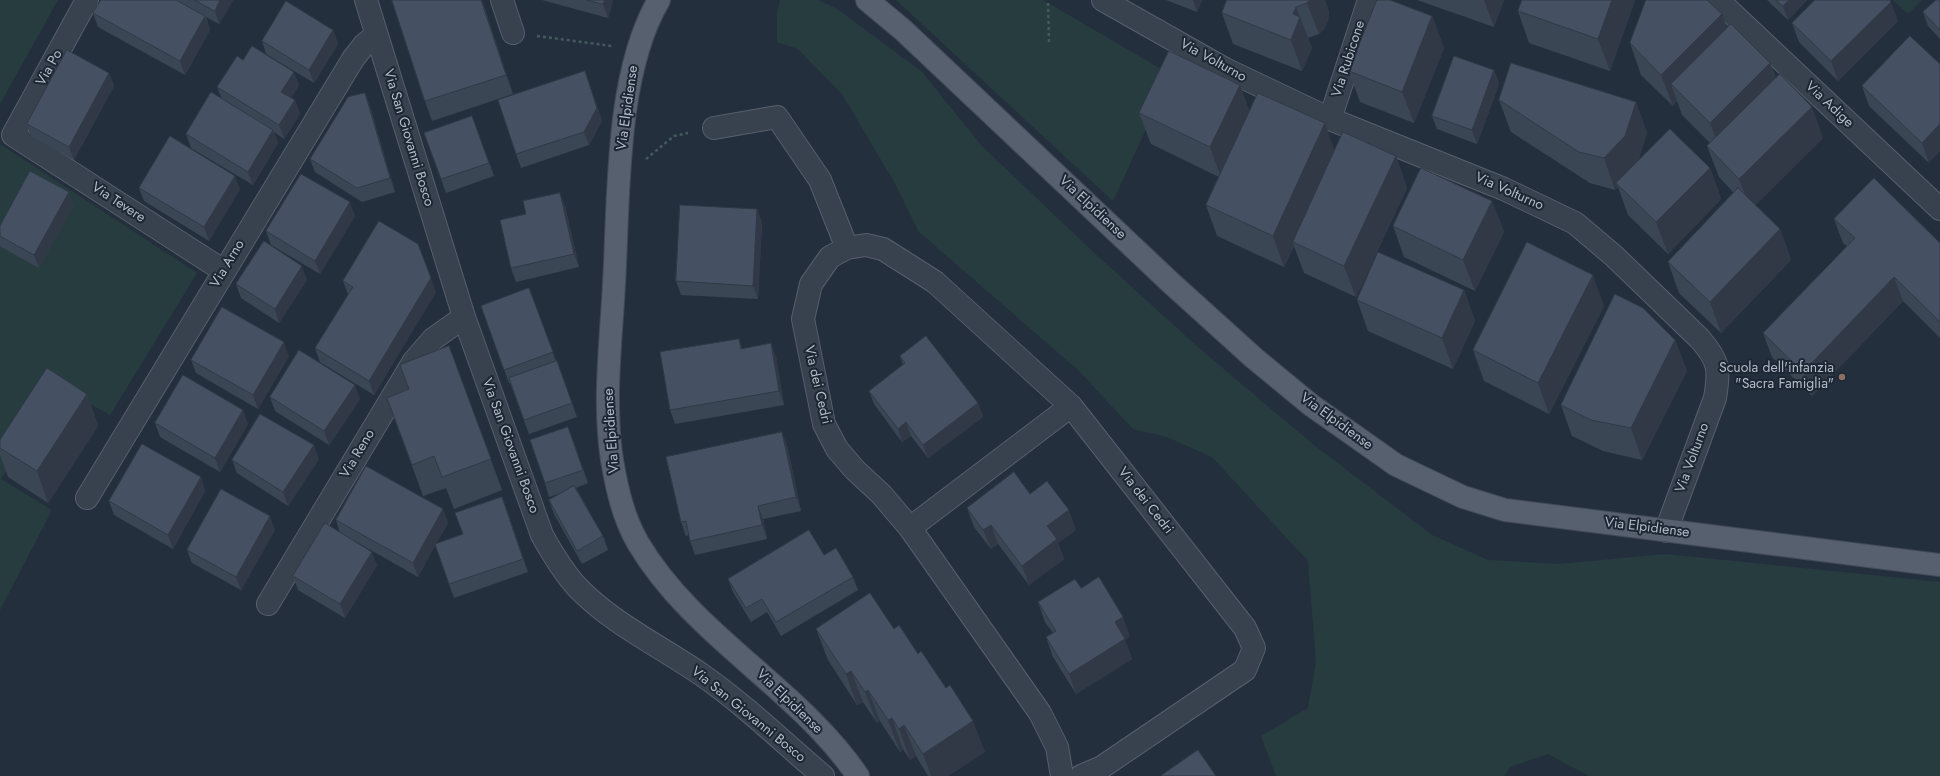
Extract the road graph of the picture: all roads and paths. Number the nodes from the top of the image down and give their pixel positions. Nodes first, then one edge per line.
1 (87, 0) edge
2 (366, 0) edge
3 (502, 0) edge
4 (660, 0) edge
5 (867, 0) edge
6 (1103, 0) edge
7 (1369, 0) edge
8 (1718, 0) edge
9 (1048, 3) dead end
10 (513, 33) joint
11 (376, 35) junction
12 (1049, 42) dead end
13 (614, 47) dead end
14 (1330, 118) junction
15 (714, 128) dead end
16 (13, 135) joint
17 (674, 136) dead end
18 (644, 160) dead end
19 (1940, 209) edge
20 (847, 248) junction
21 (224, 271) junction
22 (464, 317) junction
23 (1071, 406) junction
24 (87, 498) dead end
25 (910, 528) junction
26 (1666, 531) junction
27 (1940, 565) edge
28 (268, 604) dead end
29 (823, 776) edge
30 (858, 776) edge
31 (1062, 776) edge
32 (1081, 776) edge

1 - 16 street, Via Po
2 - 11 street, Via San Giovanni Bosco
3 - 10 street
4 - 30 main road, Via Elpidiense
5 - 26 main road, Via Elpidiense
6 - 14 street, Via Volturno
7 - 14 street, Via Rubicone
8 - 19 street, Via Adige
9 - 12 path
10 - 13 path
11 - 21 street, Via Arno
11 - 22 street, Via San Giovanni Bosco
14 - 26 street, Via Volturno
15 - 20 street
16 - 21 street, Via Tevere
17 - 18 path
20 - 23 street, Via dei Cedri
20 - 25 street, Via dei Cedri
21 - 24 street, Via Arno
22 - 28 street, Via Reno
22 - 29 street, Via San Giovanni Bosco
23 - 25 street
23 - 32 street, Via dei Cedri
25 - 31 street, Via dei Cedri
26 - 27 main road, Via Elpidiense

